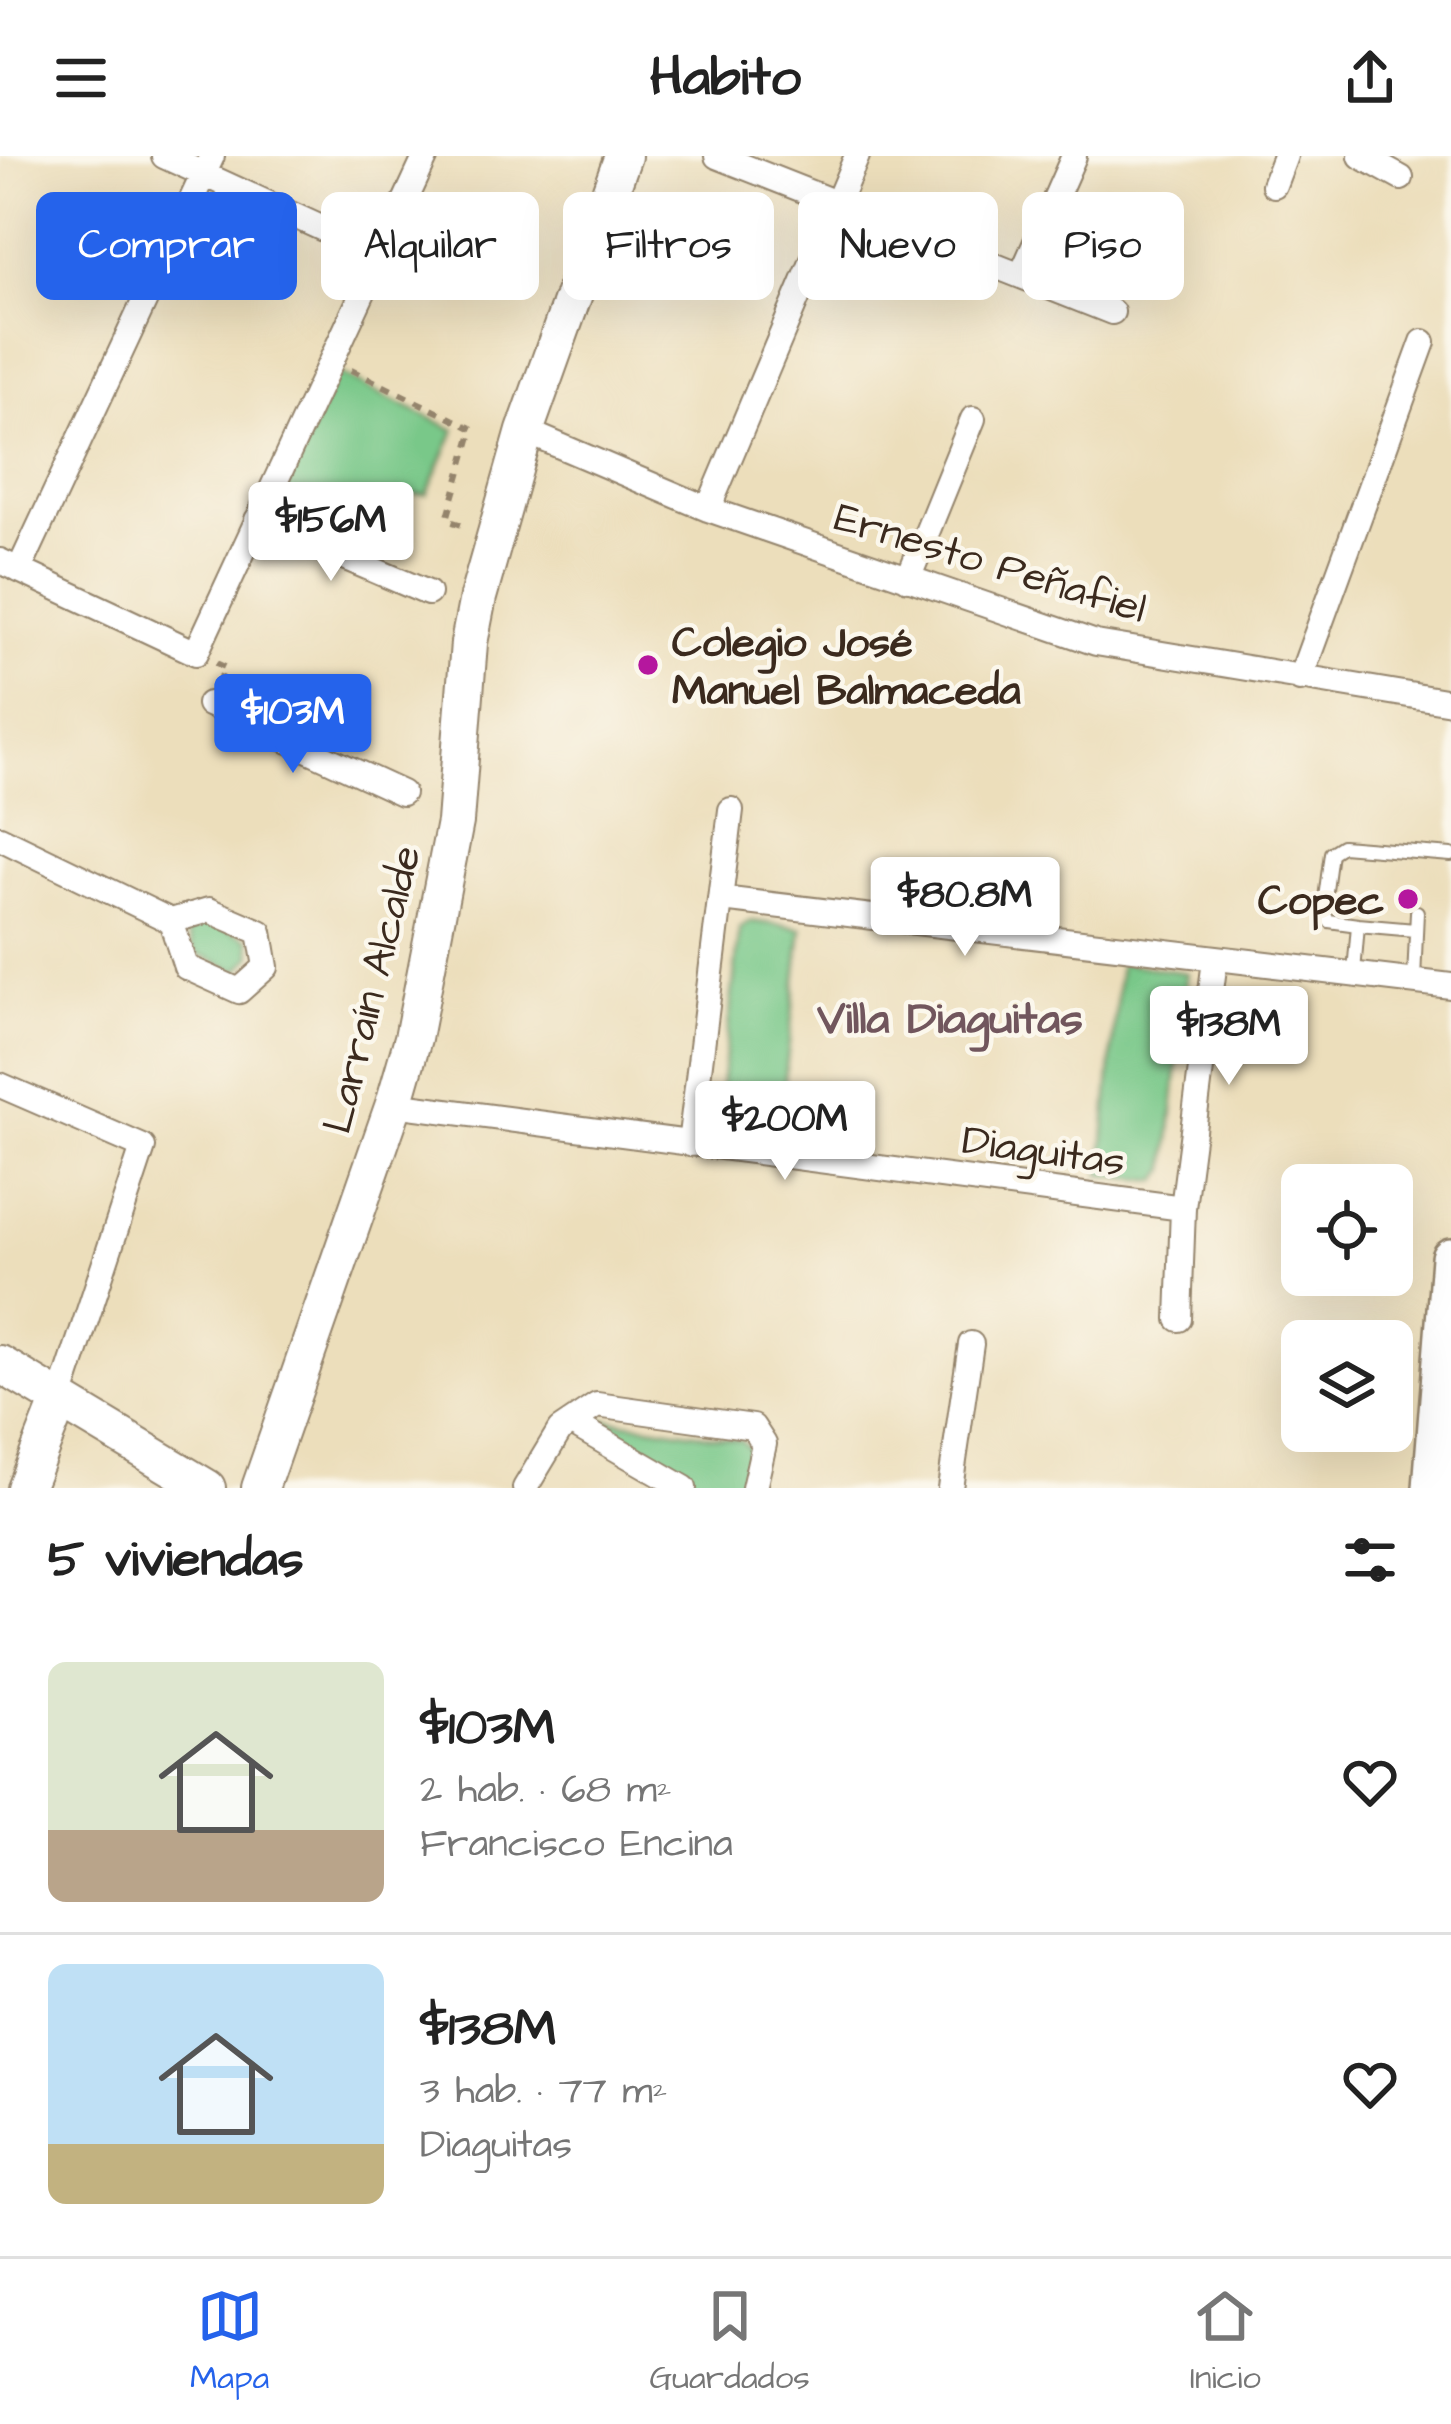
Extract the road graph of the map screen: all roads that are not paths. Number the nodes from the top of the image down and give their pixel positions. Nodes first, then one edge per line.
1 (164, 156) edge
2 (426, 156) edge
3 (622, 156) edge
4 (718, 156) edge
5 (856, 156) edge
6 (1074, 156) edge
7 (1286, 156) edge
8 (1361, 156) edge
9 (208, 165) edge
10 (1401, 178) dead end
11 (1274, 185) dead end
12 (409, 192) edge
13 (807, 192) edge
14 (842, 192) edge
15 (321, 224) edge
16 (998, 267) edge
17 (1021, 276) junction
18 (798, 296) edge
19 (359, 300) edge
20 (1112, 312) dead end
21 (1424, 342) dead end
22 (973, 419) dead end
23 (525, 431) junction
24 (708, 509) junction
25 (257, 520) junction
26 (9, 565) edge
27 (908, 579) junction
28 (428, 593) dead end
29 (1300, 679) junction
30 (1451, 702) edge
31 (209, 704) dead end
32 (402, 793) dead end
33 (731, 810) dead end
34 (0, 838) edge
35 (1423, 852) junction
36 (1451, 856) edge
37 (1421, 870) dead end
38 (722, 898) junction
39 (1417, 912) dead end
40 (171, 921) dead end
41 (1358, 925) junction
42 (1415, 930) junction
43 (1215, 960) junction
44 (1354, 971) junction
45 (1414, 979) junction
46 (1451, 986) edge
47 (0, 1085) edge
48 (394, 1104) junction
49 (690, 1144) junction
50 (1184, 1208) junction
51 (1451, 1258) edge
52 (1179, 1319) dead end
53 (1448, 1329) edge
54 (971, 1344) dead end
55 (0, 1364) edge
56 (59, 1402) junction
57 (572, 1423) junction
58 (25, 1488) edge
59 (207, 1488) edge
60 (260, 1488) edge
61 (525, 1488) edge
62 (684, 1488) edge
63 (754, 1488) edge
64 (950, 1488) edge
65 (1432, 1488) edge

1 - 9 street
2 - 12 street
3 - 23 street, Larraín Alcalde
4 - 13 street
5 - 14 street
6 - 17 street
7 - 11 street
8 - 10 street
9 - 15 street
9 - 26 street
16 - 17 street
17 - 20 street
18 - 24 street
19 - 25 street
21 - 29 street
22 - 27 street
23 - 24 street, Ernesto Peñafiel
23 - 48 street, Larraín Alcalde
24 - 27 street, Ernesto Peñafiel
25 - 26 street
25 - 28 street
27 - 29 street, Ernesto Peñafiel
29 - 30 street, Ernesto Peñafiel
31 - 32 street
33 - 38 street
34 - 40 street
35 - 36 lane
35 - 37 lane
35 - 41 lane
38 - 43 street
38 - 49 street
39 - 42 lane
41 - 42 lane
41 - 44 lane
42 - 45 lane
43 - 44 street
43 - 50 street
44 - 45 street
45 - 46 street
47 - 56 street
48 - 49 street, Diaguitas
48 - 60 street, Larraín Alcalde
49 - 50 street, Diaguitas
50 - 52 street
51 - 53 main road
53 - 65 main road
54 - 64 street
55 - 56 street
56 - 58 street
56 - 59 street
57 - 61 street
57 - 62 street
57 - 63 street

